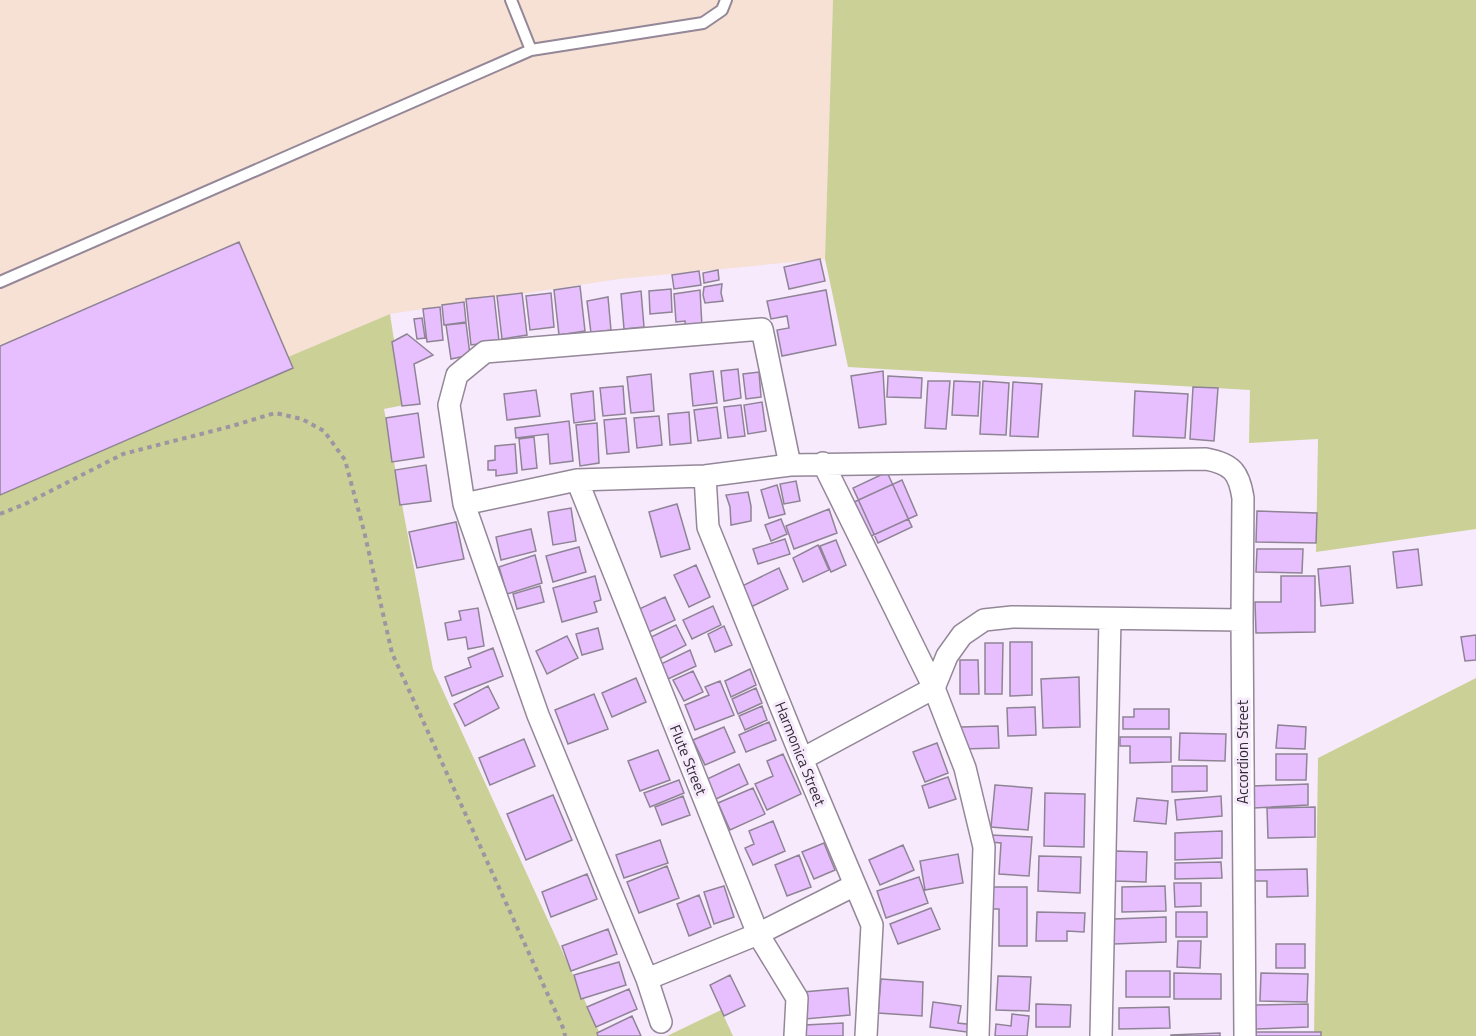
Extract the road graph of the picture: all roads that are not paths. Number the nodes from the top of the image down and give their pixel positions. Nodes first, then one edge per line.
1 (511, 0) edge
2 (726, 0) edge
3 (531, 50) junction
4 (0, 282) edge
5 (823, 463) junction
6 (790, 465) junction
7 (705, 476) junction
8 (577, 480) junction
9 (464, 504) junction
10 (1110, 618) junction
11 (1242, 620) junction
12 (934, 688) junction
13 (802, 759) junction
14 (855, 885) junction
15 (758, 934) junction
16 (647, 980) junction
17 (661, 1022) dead end
18 (795, 1036) edge
19 (866, 1036) edge
20 (978, 1036) edge
21 (1101, 1036) edge
22 (1245, 1036) edge

1 - 3 lane
2 - 3 lane
3 - 4 lane
5 - 6 street
5 - 11 street, Accordion Street
5 - 12 street
6 - 7 street
6 - 9 street
7 - 8 street
7 - 13 street, Harmonica Street
8 - 9 street
8 - 15 street, Flute Street
9 - 16 street
10 - 11 street
10 - 12 street
10 - 21 street
11 - 22 street, Accordion Street
12 - 13 street
12 - 20 street
13 - 14 street, Harmonica Street
14 - 15 street
14 - 19 street, Harmonica Street
15 - 16 street
15 - 18 street, Flute Street
16 - 17 street

